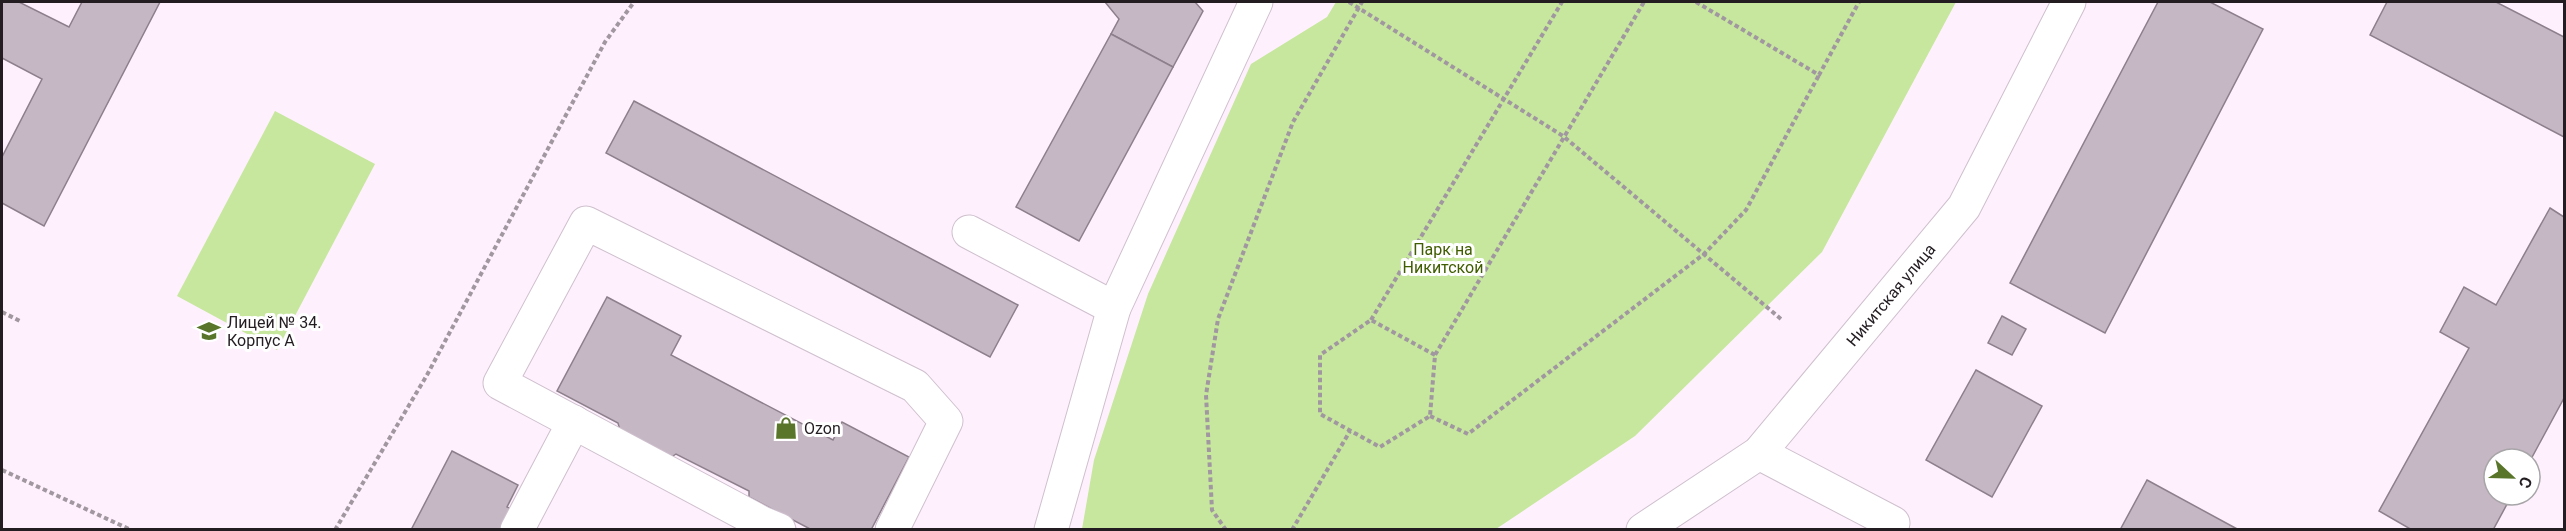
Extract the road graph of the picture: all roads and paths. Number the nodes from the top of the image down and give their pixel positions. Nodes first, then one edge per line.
1 (634, 2) edge
2 (1256, 2) edge
3 (1349, 2) edge
4 (1362, 2) edge
5 (1562, 2) edge
6 (1644, 2) edge
7 (1696, 2) edge
8 (1859, 2) edge
9 (2069, 2) edge
10 (1359, 8) junction
11 (1819, 75) junction
12 (1503, 101) junction
13 (1563, 136) junction
14 (969, 232) dead end
15 (1704, 254) junction
16 (1114, 308) junction
17 (2, 312) edge
18 (1781, 319) dead end
19 (1371, 320) junction
20 (20, 321) dead end
21 (1435, 355) junction
22 (1430, 416) junction
23 (574, 422) junction
24 (1350, 431) junction
25 (1759, 453) junction
26 (2, 470) edge
27 (1893, 523) dead end
28 (767, 527) edge
29 (131, 530) edge
30 (335, 530) edge
31 (517, 530) edge
32 (892, 530) edge
33 (1051, 530) edge
34 (1226, 530) edge
35 (1292, 530) edge
36 (1643, 530) edge

1 - 30 path
2 - 16 street
3 - 10 path
4 - 10 path
5 - 12 path
6 - 13 path
7 - 11 path
8 - 11 path
9 - 25 street, Никитская улица
10 - 12 path
10 - 34 path
11 - 15 path
12 - 13 path
12 - 19 path
13 - 15 path
13 - 21 path
14 - 16 street
15 - 18 path
15 - 22 path
16 - 33 street
17 - 20 path
19 - 21 path
19 - 24 path
21 - 22 path
22 - 24 path
23 - 28 street
23 - 31 street
23 - 32 street
24 - 35 path
25 - 27 street
25 - 36 street, Никитская улица
26 - 29 path

